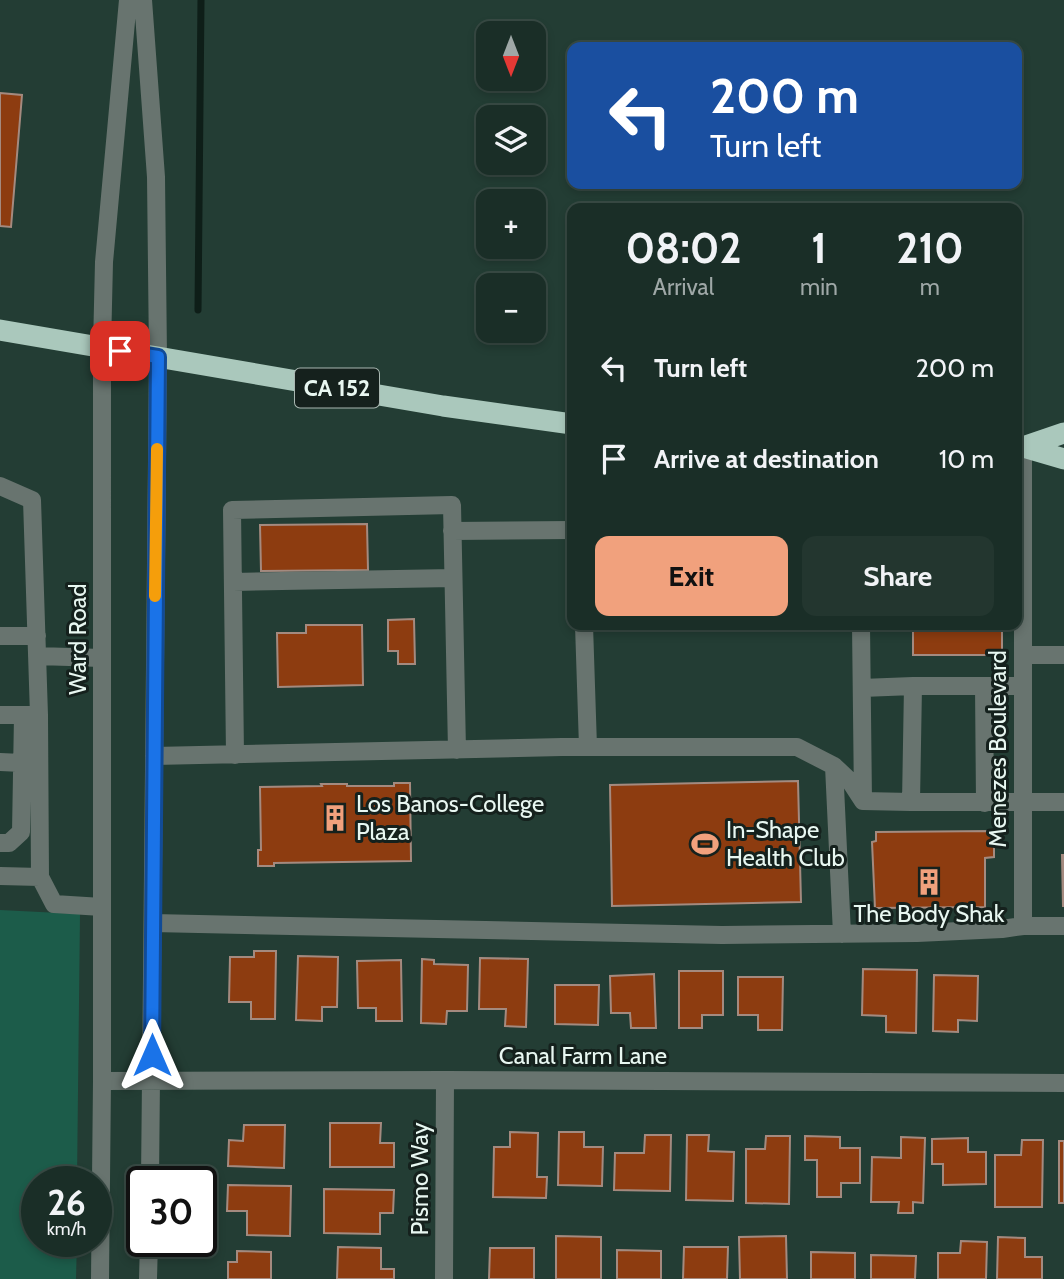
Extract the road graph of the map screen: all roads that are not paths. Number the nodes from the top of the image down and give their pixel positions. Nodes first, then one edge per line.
1 (128, 0) edge
2 (143, 0) edge
3 (0, 330) edge
4 (102, 347) junction
5 (158, 357) junction
6 (567, 423) edge
7 (1064, 433) edge
8 (1022, 446) edge
9 (1022, 448) edge
10 (1064, 459) edge
11 (0, 486) edge
12 (567, 530) edge
13 (452, 531) junction
14 (453, 578) junction
15 (233, 582) junction
16 (1022, 586) edge
17 (584, 630) edge
18 (861, 630) edge
19 (0, 636) edge
20 (37, 636) junction
21 (1023, 655) junction
22 (1064, 655) edge
23 (37, 656) junction
24 (102, 658) junction
25 (914, 686) junction
26 (984, 686) junction
27 (1023, 686) junction
28 (862, 688) junction
29 (0, 715) edge
30 (31, 715) junction
31 (588, 747) junction
32 (457, 750) junction
33 (235, 755) junction
34 (154, 757) junction
35 (0, 762) edge
36 (22, 762) junction
37 (834, 766) junction
38 (863, 801) junction
39 (911, 802) junction
40 (1023, 802) junction
41 (1064, 802) edge
42 (985, 803) junction
43 (0, 843) edge
44 (0, 876) edge
45 (40, 877) junction
46 (102, 907) junction
47 (153, 923) junction
48 (1023, 926) junction
49 (1064, 926) edge
50 (842, 934) junction
51 (445, 1080) junction
52 (103, 1081) junction
53 (152, 1081) junction
54 (1064, 1083) edge
55 (150, 1166) edge
56 (149, 1257) edge
57 (100, 1279) edge
58 (148, 1279) edge
59 (444, 1279) edge

1 - 4 street, Ward Road
2 - 5 street
3 - 4 highway, CA 152
4 - 5 highway, CA 152
4 - 24 street, Ward Road
5 - 6 highway, CA 152
5 - 34 street
7 - 8 highway
9 - 10 highway
11 - 20 street
12 - 13 street
13 - 14 street
13 - 15 street
14 - 15 street
14 - 32 street
15 - 33 street
16 - 21 street, Menezes Boulevard
17 - 31 street
18 - 28 street
19 - 20 street
20 - 23 street
21 - 22 street
21 - 27 street, Menezes Boulevard
23 - 24 street
23 - 30 street
24 - 46 street, Ward Road
25 - 26 street
25 - 28 street
25 - 39 street
26 - 27 street
26 - 42 street
27 - 40 street, Menezes Boulevard
28 - 38 street
29 - 30 street
30 - 36 street
30 - 45 street
31 - 32 street
31 - 37 street
32 - 33 street
33 - 34 street
34 - 47 street
35 - 36 street
36 - 43 street
37 - 38 street
37 - 50 street
38 - 39 street
39 - 42 street
40 - 41 street
40 - 42 street
40 - 48 street, Menezes Boulevard
44 - 45 street
45 - 46 street
46 - 52 street, Ward Road
47 - 50 street
47 - 53 street
48 - 49 street
48 - 50 street
51 - 53 street, Canal Farm Lane
51 - 54 street, Canal Farm Lane
51 - 59 street, Pismo Way
52 - 53 street, Canal Farm Lane
52 - 57 street, Ward Road
53 - 55 street
56 - 58 street

